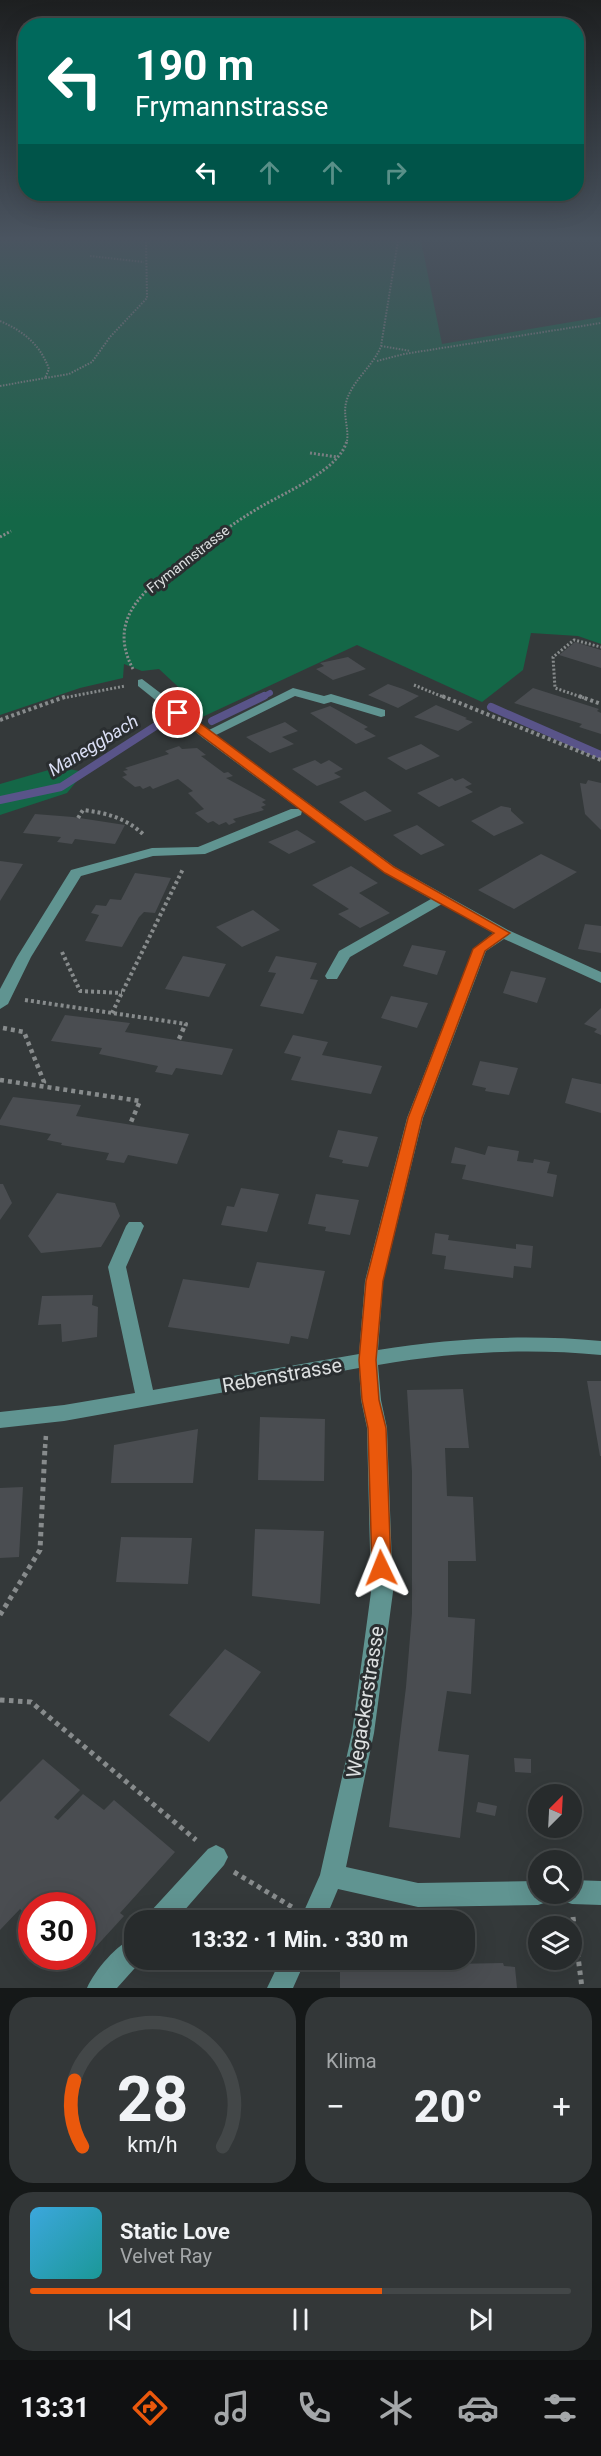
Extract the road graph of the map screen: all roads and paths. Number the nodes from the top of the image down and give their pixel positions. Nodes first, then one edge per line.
1 (23, 334) edge
2 (113, 334) edge
3 (383, 334) edge
4 (531, 334) edge
5 (381, 346) junction
6 (420, 351) junction
7 (376, 361) junction
8 (45, 378) junction
9 (0, 386) edge
10 (310, 453) dead end
11 (337, 457) junction
12 (11, 531) dead end
13 (0, 537) edge
14 (601, 647) edge
15 (142, 683) junction
16 (414, 686) dead end
17 (601, 704) edge
18 (381, 712) dead end
19 (0, 720) edge
20 (207, 735) junction
21 (601, 760) edge
22 (296, 812) dead end
23 (78, 818) dead end
24 (152, 852) junction
25 (192, 852) junction
26 (441, 899) junction
27 (503, 933) junction
28 (62, 952) dead end
29 (332, 976) dead end
30 (601, 978) edge
31 (122, 993) junction
32 (18, 999) dead end
33 (0, 1004) edge
34 (112, 1013) junction
35 (3, 1028) dead end
36 (179, 1039) dead end
37 (0, 1080) edge
38 (42, 1086) junction
39 (131, 1122) dead end
40 (135, 1226) dead end
41 (601, 1348) edge
42 (368, 1360) junction
43 (146, 1399) junction
44 (0, 1420) edge
45 (46, 1433) dead end
46 (0, 1615) edge
47 (0, 1700) edge
48 (216, 1857) junction
49 (332, 1876) junction
50 (528, 1893) edge
51 (601, 1893) edge
52 (582, 1899) edge
53 (572, 1904) edge
54 (292, 1907) dead end
55 (169, 1910) edge
56 (317, 1910) edge
57 (124, 1961) edge
58 (289, 1970) edge
59 (100, 1988) edge
60 (280, 1988) edge
61 (582, 1988) edge

1 - 8 path
2 - 8 path
3 - 5 path
4 - 6 path
5 - 6 path
5 - 7 path
6 - 7 path
7 - 11 path
8 - 9 path
10 - 11 path
11 - 15 path, Frymannstrasse
12 - 13 path
14 - 17 path
15 - 19 path
15 - 20 street
16 - 21 path
18 - 20 street
20 - 26 street
22 - 25 street
23 - 24 path
24 - 25 street
24 - 33 street
25 - 31 path
26 - 27 street
26 - 29 street
27 - 30 street
27 - 42 street, Wegackerstrasse
28 - 31 path
31 - 34 path
32 - 34 path
34 - 36 path
35 - 38 path
37 - 38 path
38 - 39 path
40 - 43 street
41 - 42 street, Rebenstrasse
42 - 43 street, Rebenstrasse
42 - 49 street, Wegackerstrasse
43 - 44 street, Rebenstrasse
45 - 46 path
47 - 48 path
48 - 54 path
48 - 55 street
49 - 50 street
49 - 56 street, Wegackerstrasse
51 - 52 street
53 - 61 path
57 - 59 street
58 - 60 street

